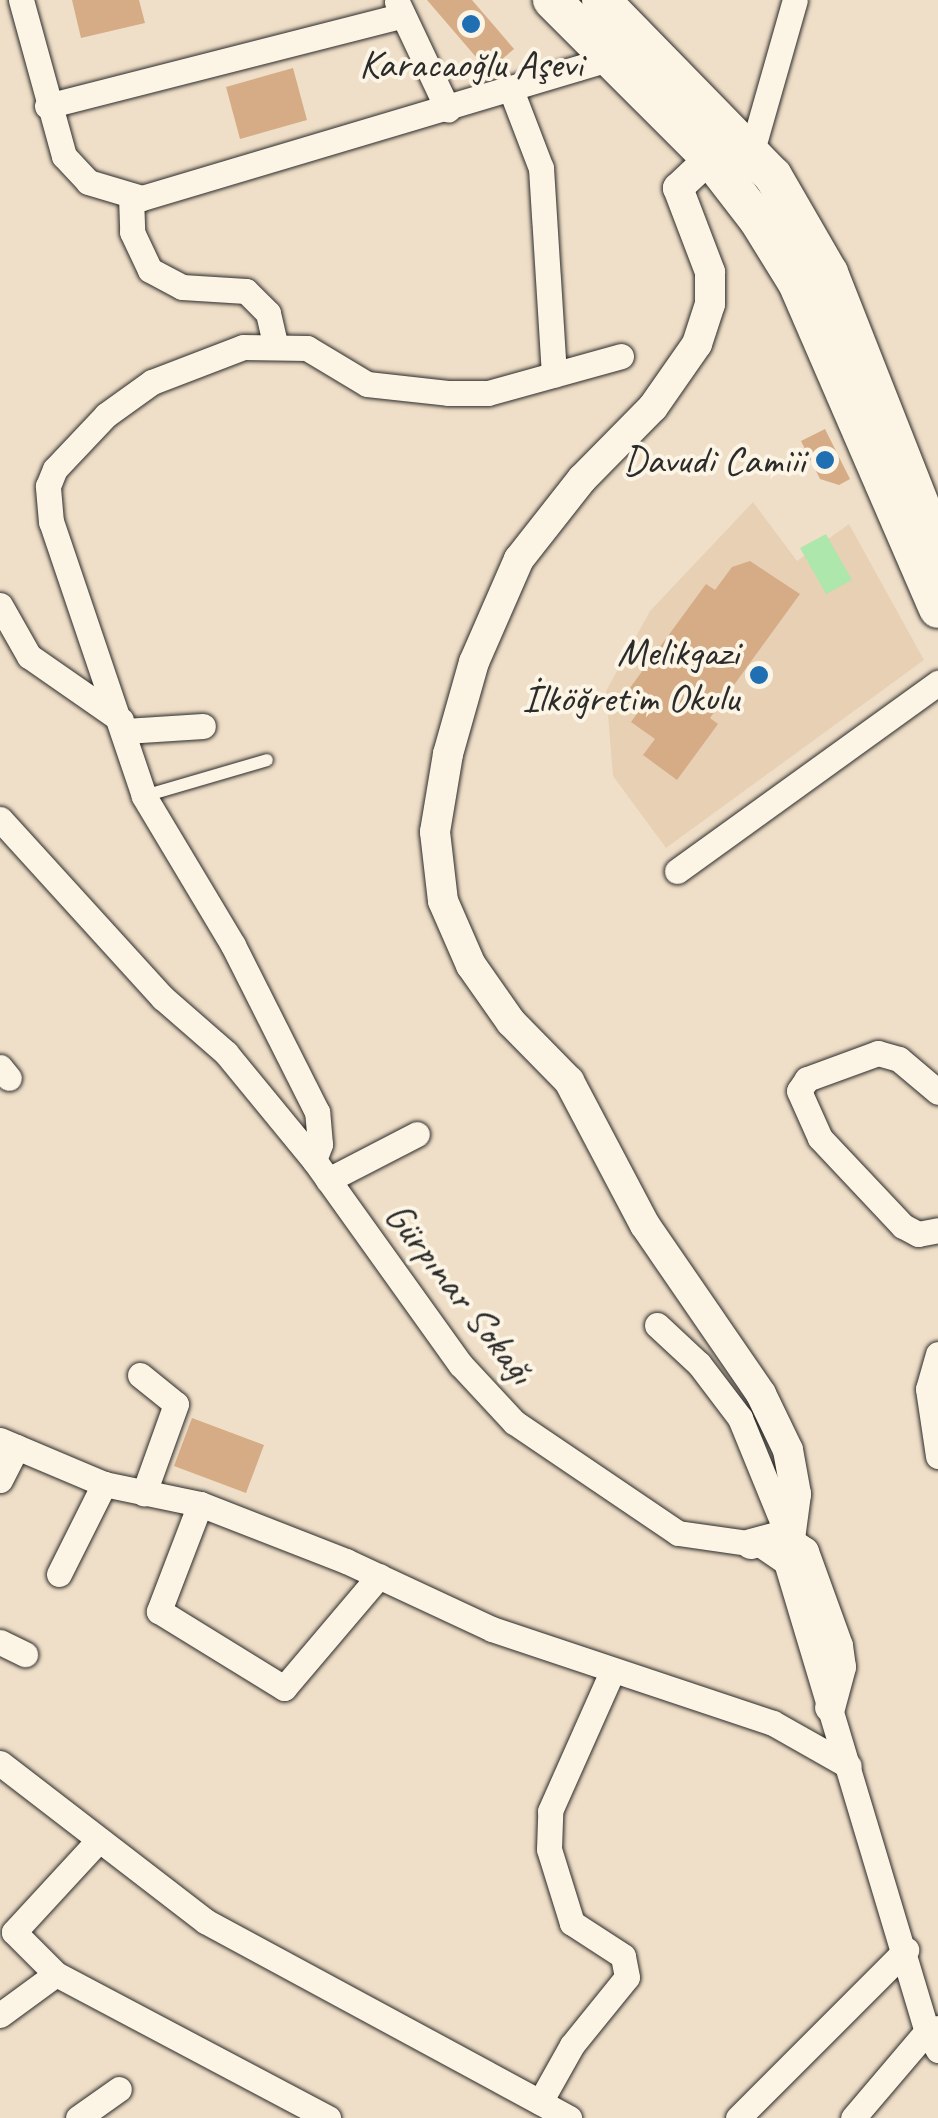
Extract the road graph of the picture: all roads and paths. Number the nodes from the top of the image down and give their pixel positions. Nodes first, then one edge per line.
1 (20, 0) edge
2 (552, 0) edge
3 (601, 0) edge
4 (795, 0) edge
5 (400, 8) edge
6 (605, 60) junction
7 (511, 90) junction
8 (46, 106) junction
9 (448, 110) junction
10 (751, 154) junction
11 (710, 158) junction
12 (131, 196) junction
13 (275, 343) junction
14 (621, 356) dead end
15 (554, 375) junction
16 (938, 550) edge
17 (0, 605) edge
18 (938, 609) edge
19 (938, 684) edge
20 (123, 726) junction
21 (203, 726) dead end
22 (267, 760) dead end
23 (144, 796) junction
24 (2, 826) edge
25 (677, 871) dead end
26 (938, 1092) edge
27 (417, 1134) dead end
28 (321, 1170) junction
29 (938, 1230) edge
30 (657, 1325) dead end
31 (938, 1354) edge
32 (140, 1376) dead end
33 (8, 1443) edge
34 (938, 1456) edge
35 (0, 1480) edge
36 (104, 1484) junction
37 (144, 1493) junction
38 (200, 1504) junction
39 (774, 1546) junction
40 (59, 1574) dead end
41 (379, 1576) junction
42 (0, 1642) edge
43 (25, 1654) dead end
44 (612, 1672) junction
45 (830, 1708) joint
46 (0, 1763) edge
47 (849, 1766) junction
48 (96, 1842) junction
49 (906, 1950) junction
50 (56, 1974) junction
51 (0, 2015) edge
52 (934, 2036) edge
53 (118, 2089) dead end
54 (540, 2102) junction
55 (78, 2118) edge
56 (328, 2118) edge
57 (569, 2118) edge
58 (738, 2118) edge
59 (853, 2118) edge

1 - 8 street
2 - 6 main road
3 - 10 main road
4 - 10 street
5 - 8 street
5 - 9 street
6 - 7 street
6 - 11 main road
7 - 9 street
7 - 15 street
8 - 12 street
9 - 12 street
10 - 16 main road
11 - 18 main road
11 - 39 street
12 - 13 street
13 - 15 street
13 - 20 street
14 - 15 street
17 - 20 street
19 - 25 street
20 - 21 street
20 - 23 street
22 - 23 lane
23 - 28 street
24 - 28 street, Gürpınar Sokağı
26 - 29 street
27 - 28 street
28 - 39 street, Gürpınar Sokağı
30 - 39 street
31 - 34 street
32 - 37 street
33 - 35 street
33 - 36 street
36 - 37 street
36 - 40 street
37 - 38 street
38 - 41 street
38 - 41 street
39 - 45 street
41 - 44 street
42 - 43 street
44 - 47 street
44 - 54 street
45 - 47 street
46 - 48 street
47 - 49 street
48 - 50 street
48 - 54 street
49 - 52 street
49 - 58 street
50 - 51 street
50 - 56 street
52 - 59 street
53 - 55 street
54 - 57 street

